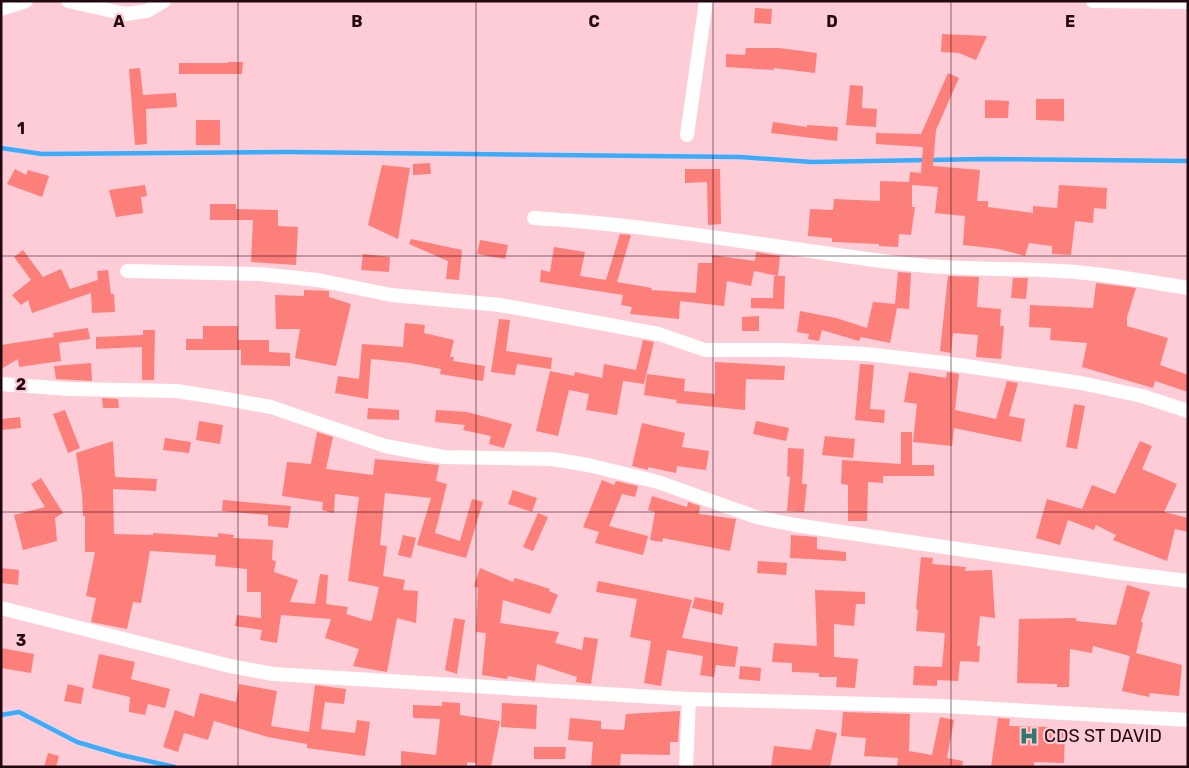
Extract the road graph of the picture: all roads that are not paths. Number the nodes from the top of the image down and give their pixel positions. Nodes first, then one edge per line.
1 (26, 1) edge
2 (68, 1) edge
3 (164, 1) edge
4 (706, 1) edge
5 (1093, 1) edge
6 (1188, 2) edge
7 (1, 9) edge
8 (687, 135) dead end
9 (534, 218) dead end
10 (126, 270) dead end
11 (1188, 288) edge
12 (1, 384) edge
13 (1188, 411) edge
14 (1188, 581) edge
15 (1, 608) edge
16 (689, 700) junction
17 (1188, 720) edge
18 (686, 767) edge

1 - 7 street
2 - 3 street
4 - 8 street
5 - 6 street
9 - 11 street
10 - 13 street
12 - 14 street
15 - 16 street
16 - 17 street
16 - 18 street

